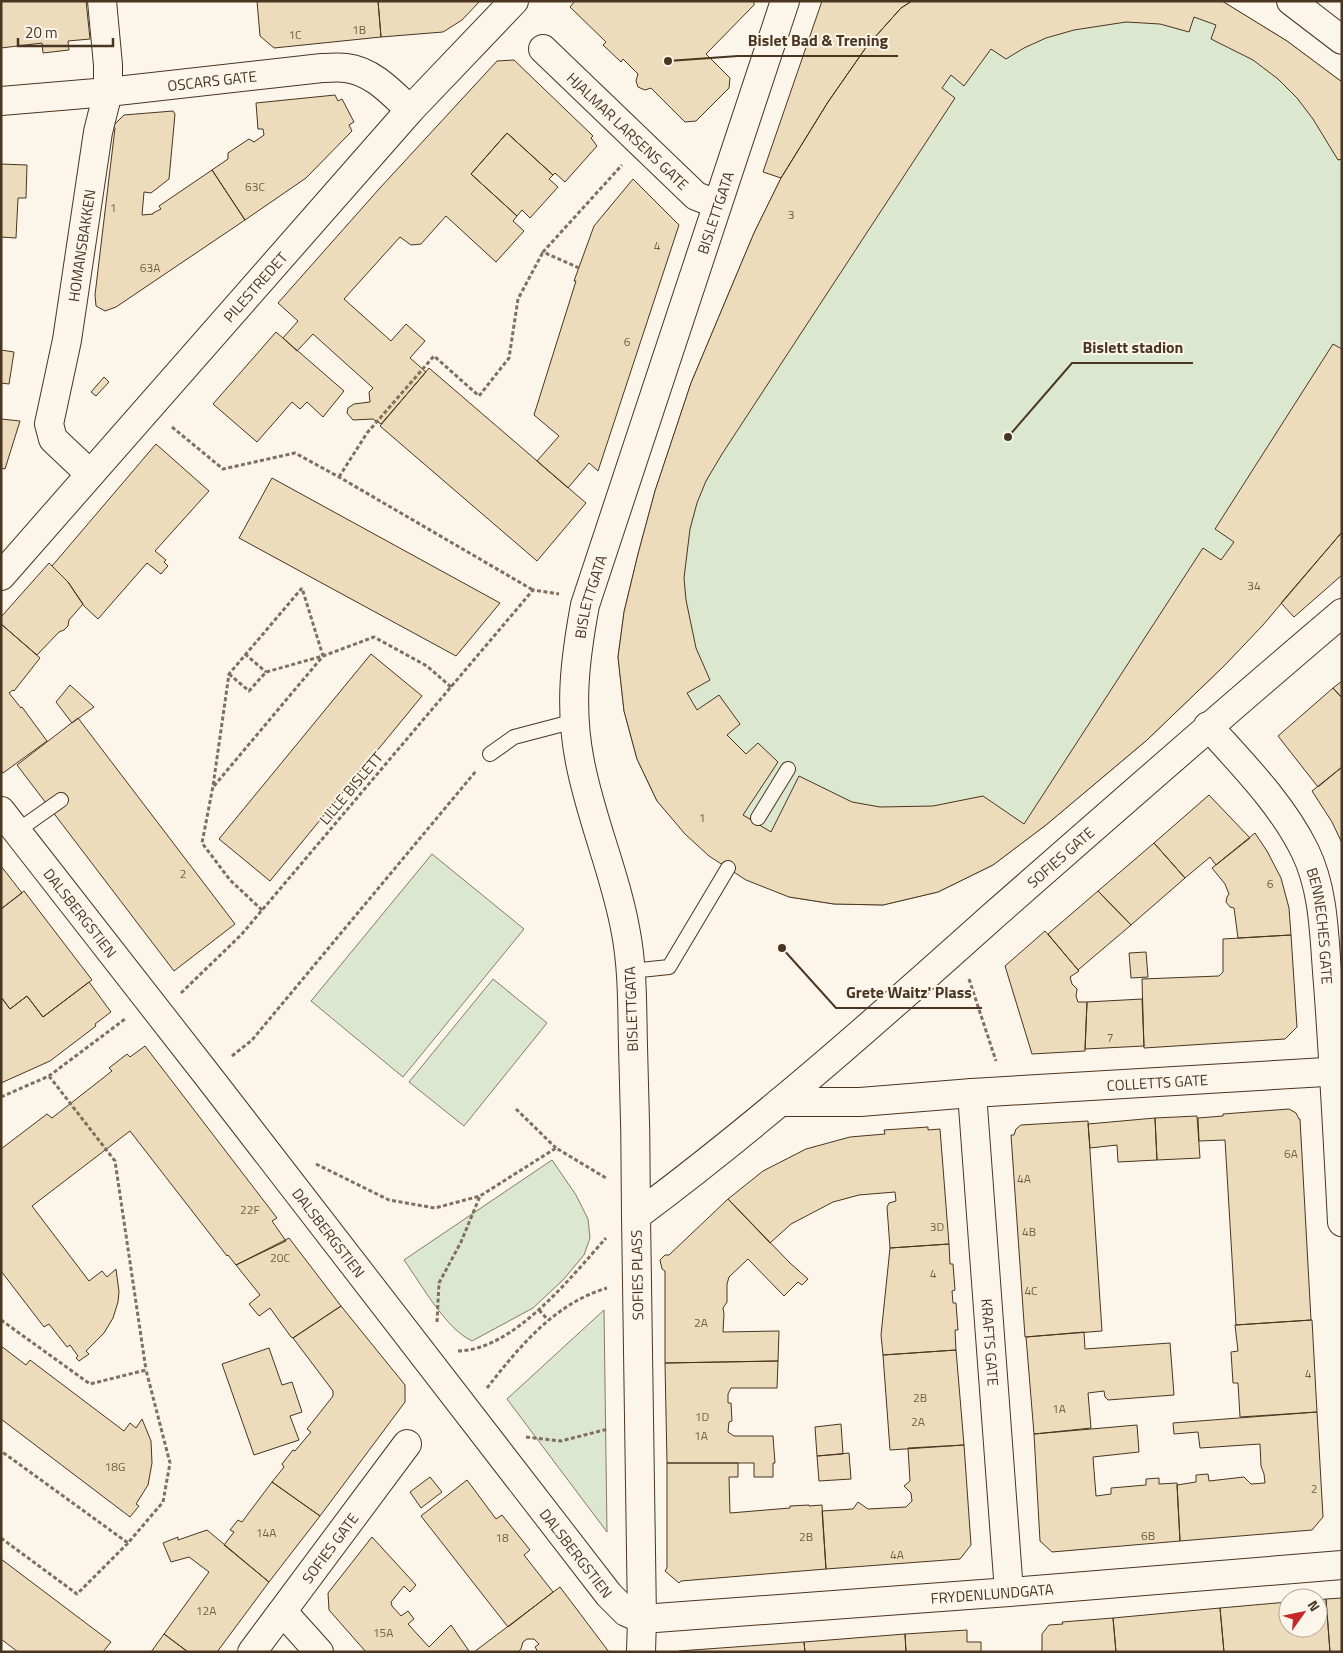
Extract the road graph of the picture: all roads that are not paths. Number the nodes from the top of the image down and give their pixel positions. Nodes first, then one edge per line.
1 (102, 1) edge
2 (514, 1) edge
3 (785, 1) edge
4 (1291, 1) edge
5 (1342, 40) edge
6 (543, 48) dead end
7 (108, 92) junction
8 (1, 101) edge
9 (410, 110) junction
10 (718, 204) junction
11 (90, 474) junction
12 (1, 576) edge
13 (1342, 613) edge
14 (575, 721) junction
15 (1208, 726) junction
16 (490, 754) road end
17 (788, 769) dead end
18 (61, 800) dead end
19 (758, 818) dead end
20 (9, 821) edge
21 (728, 868) dead end
22 (631, 971) junction
23 (1338, 1071) edge
24 (972, 1093) junction
25 (780, 1102) junction
26 (636, 1216) junction
27 (1342, 1222) edge
28 (407, 1444) dead end
29 (1342, 1565) edge
30 (1009, 1592) junction
31 (283, 1612) junction
32 (642, 1619) junction
33 (252, 1652) edge
34 (319, 1652) edge
35 (641, 1652) edge

1 - 7 street, HOMANSBAKKEN
2 - 9 street, PILESTREDET
3 - 10 street, BISLETTGATA
4 - 5 street
6 - 10 street, HJALMAR LARSENS GATE
7 - 8 street, OSCARS GATE
7 - 9 street, OSCARS GATE
7 - 11 street, HOMANSBAKKEN
9 - 11 street, PILESTREDET
10 - 14 street, BISLETTGATA
11 - 12 street, PILESTREDET
13 - 15 street, SOFIES GATE
14 - 16 lane
14 - 22 street, BISLETTGATA
15 - 23 street, BENNECHES GATE
15 - 25 street, SOFIES GATE
17 - 19 lane
18 - 20 lane
20 - 32 street, DALSBERGSTIEN
21 - 22 lane
22 - 26 street, BISLETTGATA
23 - 24 street, COLLETTS GATE
23 - 27 street, BENNECHES GATE
24 - 25 street
24 - 30 street, KRAFTS GATE
25 - 26 street, SOFIES PLASS
26 - 32 street, SOFIES PLASS
28 - 31 street, SOFIES GATE
29 - 30 street, FRYDENLUNDGATA
30 - 32 street, FRYDENLUNDGATA
31 - 33 street, SOFIES GATE
31 - 34 street
32 - 35 street

